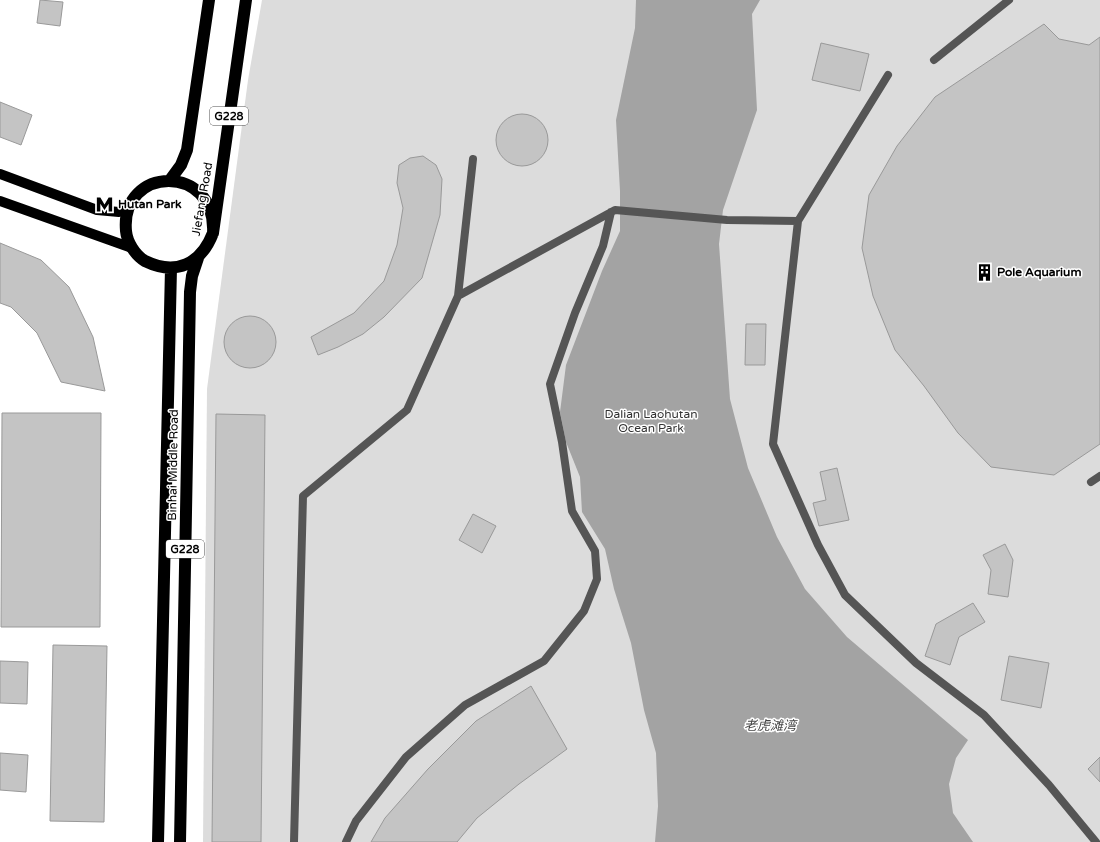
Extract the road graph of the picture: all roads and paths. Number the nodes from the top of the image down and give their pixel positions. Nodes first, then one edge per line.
1 (209, 0) edge
2 (246, 0) edge
3 (1009, 0) edge
4 (934, 60) dead end
5 (888, 75) dead end
6 (473, 159) dead end
7 (0, 174) edge
8 (170, 180) junction
9 (0, 201) edge
10 (129, 206) junction
11 (613, 211) junction
12 (798, 220) junction
13 (212, 233) junction
14 (132, 248) junction
15 (198, 258) junction
16 (171, 268) junction
17 (458, 296) junction
18 (1100, 476) edge
19 (1091, 482) dead end
20 (158, 842) edge
21 (180, 842) edge
22 (294, 842) edge
23 (346, 842) edge
24 (1096, 842) edge

1 - 8 highway, Jiefang Road / G228
2 - 13 highway, Jiefang Road / G228
3 - 4 street
5 - 12 street
6 - 17 street
7 - 10 main road
8 - 10 highway
8 - 13 highway, G228
9 - 14 main road
10 - 14 highway
11 - 12 street
11 - 17 street
11 - 23 street
12 - 24 street
13 - 15 highway, Jiefang Road / G228
14 - 16 highway
15 - 16 highway
15 - 21 highway, Binhai Middle Road / G228
16 - 20 highway, Binhai Middle Road / G228
17 - 22 street
18 - 19 street

